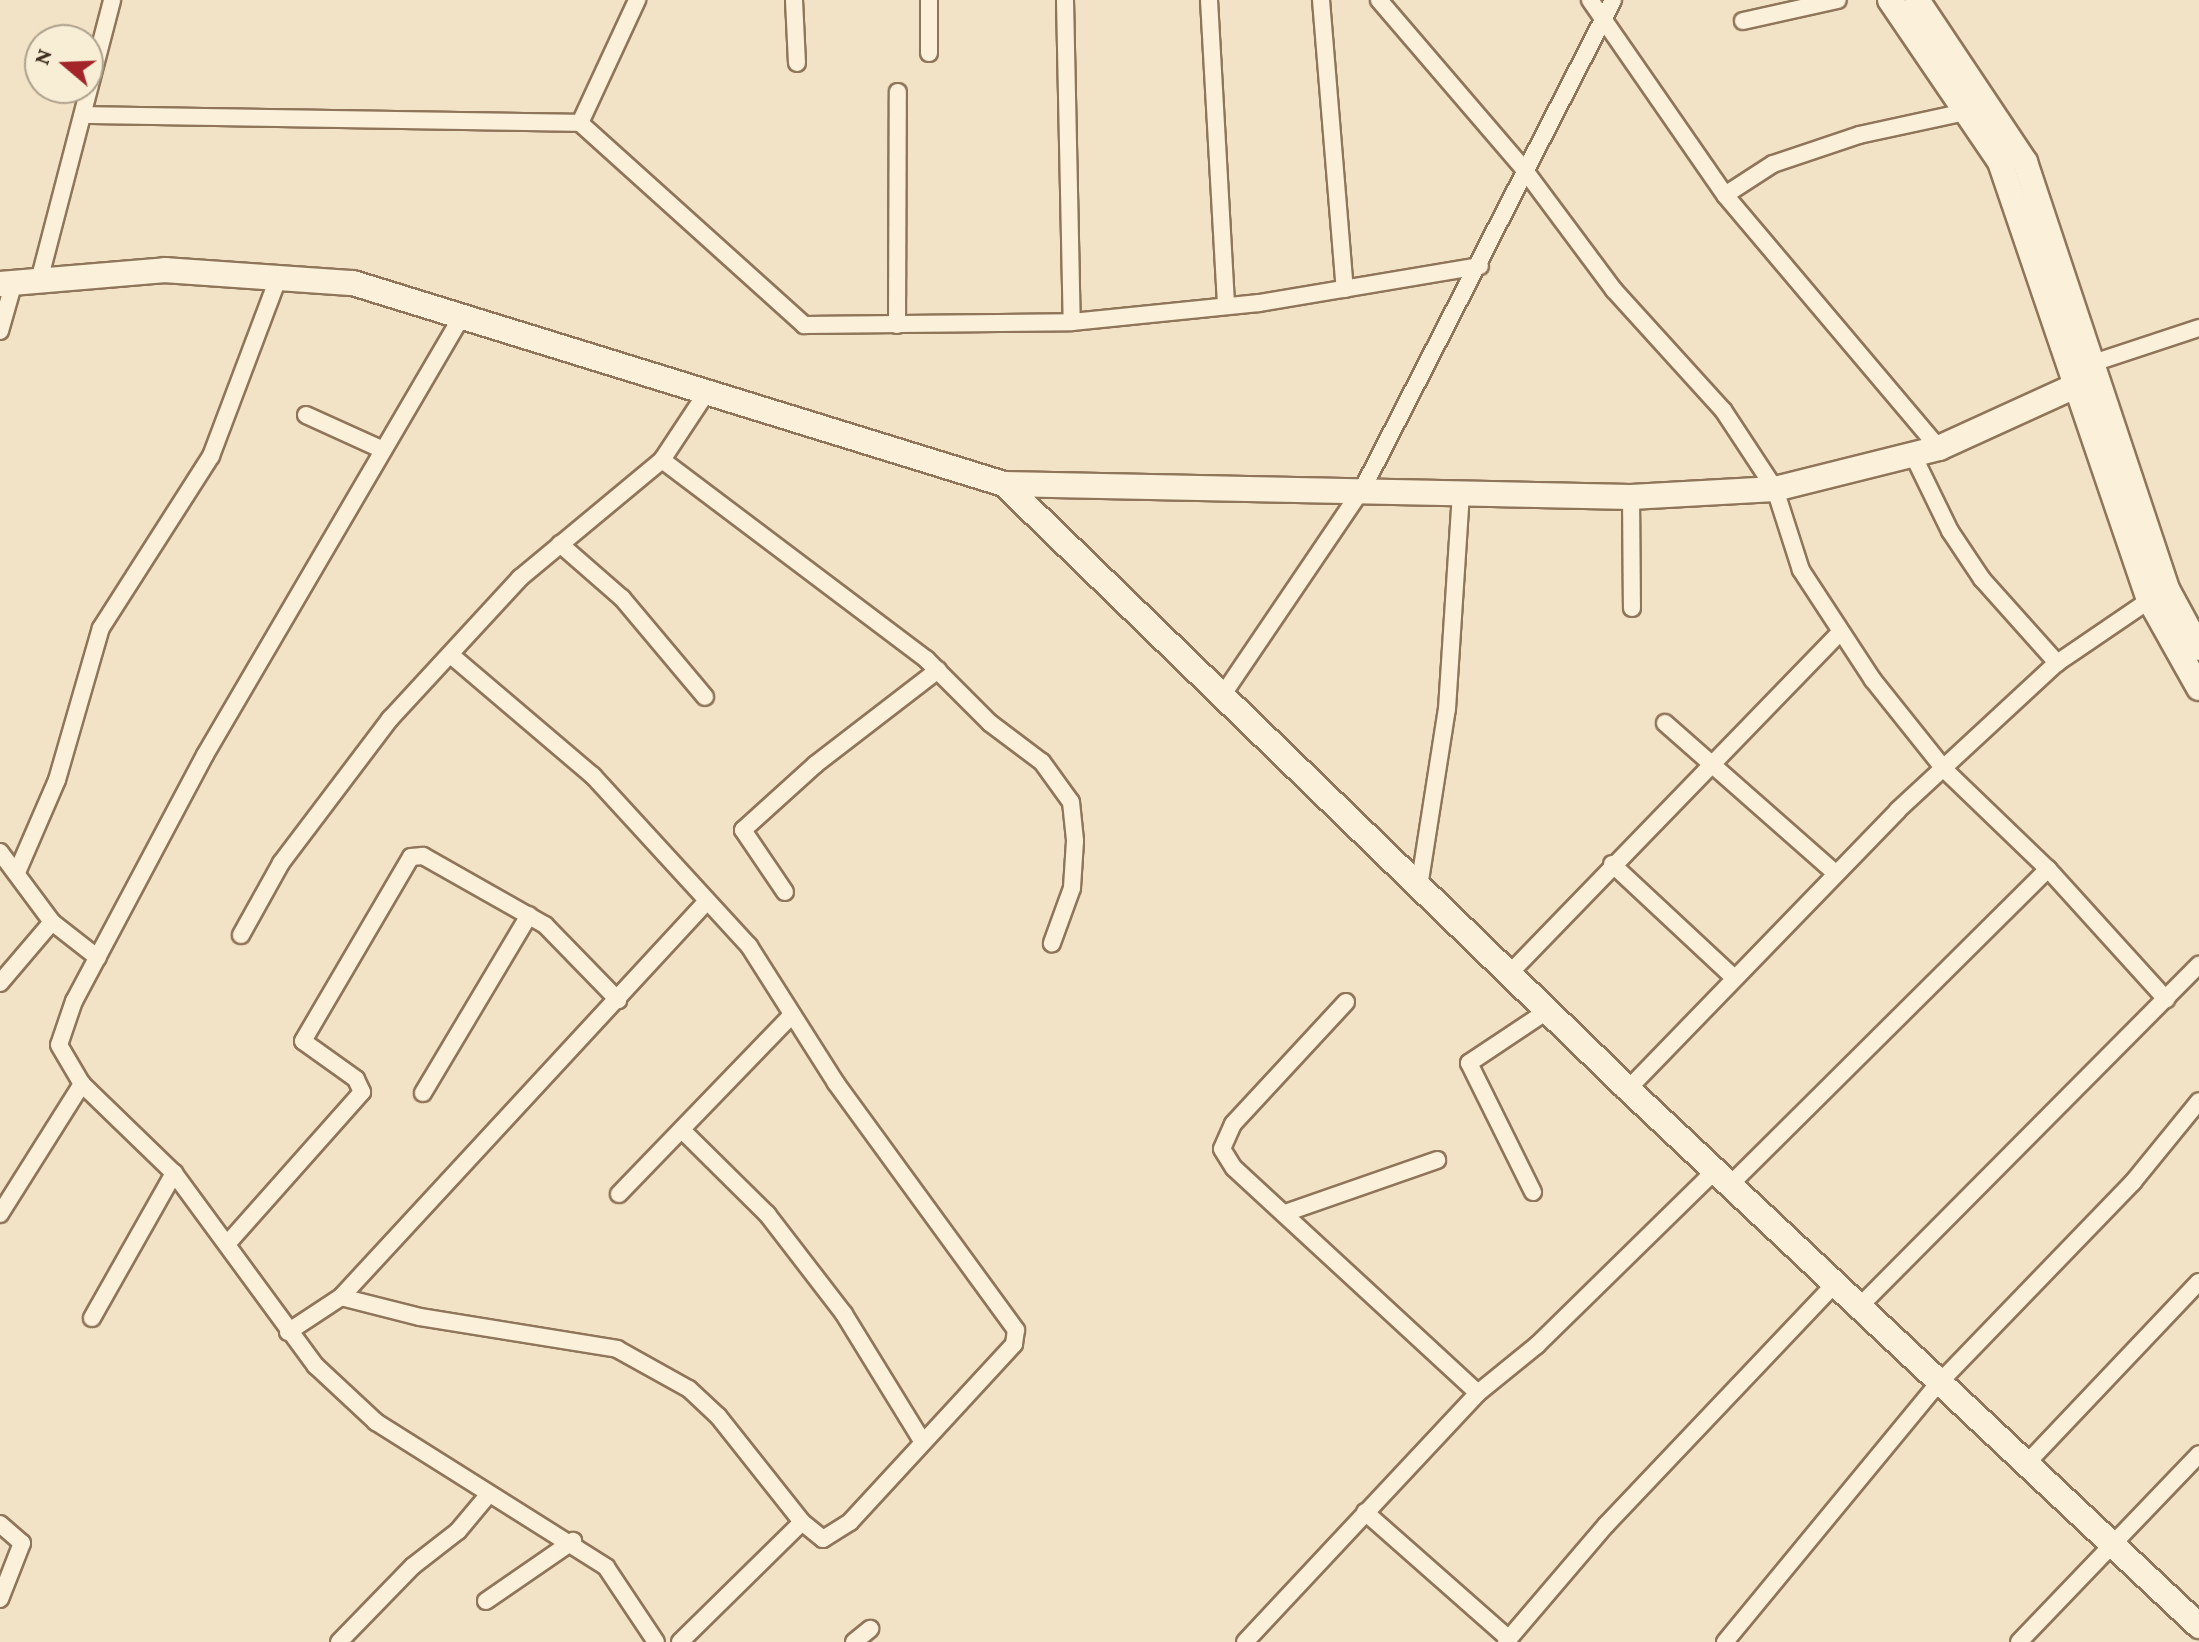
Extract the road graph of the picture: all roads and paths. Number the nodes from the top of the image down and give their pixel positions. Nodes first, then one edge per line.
1 (112, 0) edge
2 (637, 0) edge
3 (794, 0) edge
4 (929, 0) edge
5 (1065, 0) edge
6 (1209, 0) edge
7 (1321, 0) edge
8 (1379, 0) edge
9 (1590, 0) edge
10 (1613, 0) edge
11 (1838, 0) edge
12 (1890, 0) edge
13 (1917, 0) edge
14 (1604, 16) junction
15 (1743, 21) dead end
16 (929, 53) dead end
17 (797, 63) dead end
18 (898, 92) dead end
19 (1970, 111) junction
20 (84, 115) junction
21 (580, 123) junction
22 (1523, 168) junction
23 (1725, 195) junction
24 (1480, 266) junction
25 (279, 276) junction
26 (40, 277) junction
27 (7, 283) edge
28 (1345, 289) junction
29 (1226, 306) junction
30 (462, 316) junction
31 (1072, 322) junction
32 (897, 325) junction
33 (2199, 328) edge
34 (0, 331) edge
35 (2070, 377) junction
36 (2095, 377) junction
37 (709, 389) junction
38 (306, 415) dead end
39 (1939, 448) junction
40 (381, 449) junction
41 (1913, 455) junction
42 (662, 460) junction
43 (1004, 484) junction
44 (1363, 488) junction
45 (1775, 489) junction
46 (1461, 492) junction
47 (1631, 497) junction
48 (560, 544) junction
49 (2158, 594) junction
50 (1632, 608) dead end
51 (1838, 635) junction
52 (2199, 648) edge
53 (451, 655) junction
54 (2057, 663) junction
55 (938, 670) junction
56 (2199, 688) edge
57 (1222, 696) junction
58 (705, 697) dead end
59 (1665, 723) dead end
60 (1710, 761) junction
61 (1944, 769) junction
62 (0, 852) edge
63 (1612, 864) junction
64 (2048, 869) junction
65 (18, 870) junction
66 (1836, 874) junction
67 (1419, 887) junction
68 (785, 892) dead end
69 (707, 901) junction
70 (529, 915) junction
71 (52, 922) junction
72 (241, 935) dead end
73 (1052, 943) dead end
74 (98, 958) junction
75 (2199, 965) edge
76 (1509, 974) junction
77 (1732, 976) junction
78 (0, 983) edge
79 (2166, 999) junction
80 (618, 1000) junction
81 (1346, 1002) dead end
82 (1547, 1011) junction
83 (792, 1015) junction
84 (82, 1084) junction
85 (1628, 1089) junction
86 (423, 1093) dead end
87 (2199, 1101) edge
88 (682, 1130) junction
89 (1437, 1160) dead end
90 (174, 1173) junction
91 (1723, 1177) junction
92 (1533, 1192) dead end
93 (619, 1194) dead end
94 (1288, 1212) junction
95 (0, 1214) edge
96 (228, 1243) junction
97 (1837, 1282) junction
98 (2199, 1282) edge
99 (341, 1297) junction
100 (1860, 1306) junction
101 (92, 1318) dead end
102 (288, 1332) junction
103 (1938, 1384) junction
104 (1478, 1393) junction
105 (921, 1439) junction
106 (2199, 1454) edge
107 (2028, 1462) junction
108 (489, 1494) junction
109 (1365, 1512) junction
110 (802, 1522) junction
111 (0, 1524) edge
112 (573, 1541) junction
113 (2113, 1544) junction
114 (0, 1599) edge
115 (486, 1601) dead end
116 (2199, 1626) edge
117 (870, 1629) dead end
118 (1508, 1640) edge
119 (339, 1642) edge
120 (656, 1642) edge
121 (680, 1642) edge
122 (854, 1642) edge
123 (1245, 1642) edge
124 (1725, 1642) edge
125 (2019, 1642) edge

1 - 20 street
2 - 21 street
3 - 17 street
4 - 16 street
5 - 31 street
6 - 29 street
7 - 28 street
8 - 22 street
9 - 14 street
10 - 14 street
11 - 15 street
12 - 19 street
13 - 36 street
14 - 22 street
14 - 23 street
18 - 32 street
19 - 23 street
19 - 35 street
20 - 21 street
20 - 26 street
21 - 32 street
22 - 24 street
22 - 45 street
23 - 39 street
24 - 28 street
24 - 44 street
25 - 26 street
25 - 30 street
25 - 65 street
26 - 27 street
27 - 34 street
28 - 29 street
29 - 31 street
30 - 37 street
30 - 40 street
31 - 32 street
33 - 36 street
35 - 36 street
35 - 39 street
35 - 49 street
36 - 49 street
37 - 42 street
37 - 43 street
38 - 40 street
39 - 41 street
40 - 74 street
41 - 45 street
41 - 54 street
42 - 48 street
42 - 55 street
43 - 44 street
43 - 57 street
44 - 46 street
44 - 57 street
45 - 47 street
45 - 51 street
46 - 47 street
46 - 67 street
47 - 50 street
48 - 53 street
48 - 58 street
49 - 52 street
49 - 54 street
49 - 56 street
51 - 60 street
51 - 61 street
53 - 69 street
53 - 72 street
54 - 61 street
55 - 68 street
55 - 73 street
57 - 67 street
59 - 60 street
60 - 63 street
60 - 66 street
61 - 64 street
61 - 66 street
62 - 65 street
63 - 76 street
63 - 77 street
64 - 79 street
64 - 91 street
65 - 71 street
66 - 77 street
67 - 76 street
69 - 80 street
69 - 83 street
70 - 80 street
70 - 86 street
70 - 96 street
71 - 74 street
71 - 78 street
74 - 84 street
75 - 79 street
76 - 82 street
77 - 85 street
79 - 100 street
80 - 99 street
81 - 94 street
82 - 85 street
82 - 92 street
83 - 88 street
83 - 105 street
84 - 90 street
84 - 95 street
85 - 91 street
87 - 103 street
88 - 93 street
88 - 105 street
89 - 94 street
90 - 96 street
90 - 101 street
91 - 97 street
91 - 104 street
94 - 104 street
96 - 102 street
97 - 100 street
97 - 118 street
98 - 107 street
99 - 102 street
99 - 110 street
100 - 103 street
102 - 108 street
103 - 107 street
103 - 124 street
104 - 109 street
105 - 110 street
106 - 113 street
107 - 113 street
108 - 112 street
108 - 119 street
109 - 118 street
109 - 123 street
110 - 121 street
111 - 114 street
112 - 115 street
112 - 120 street
113 - 116 street
113 - 125 street
117 - 122 street

